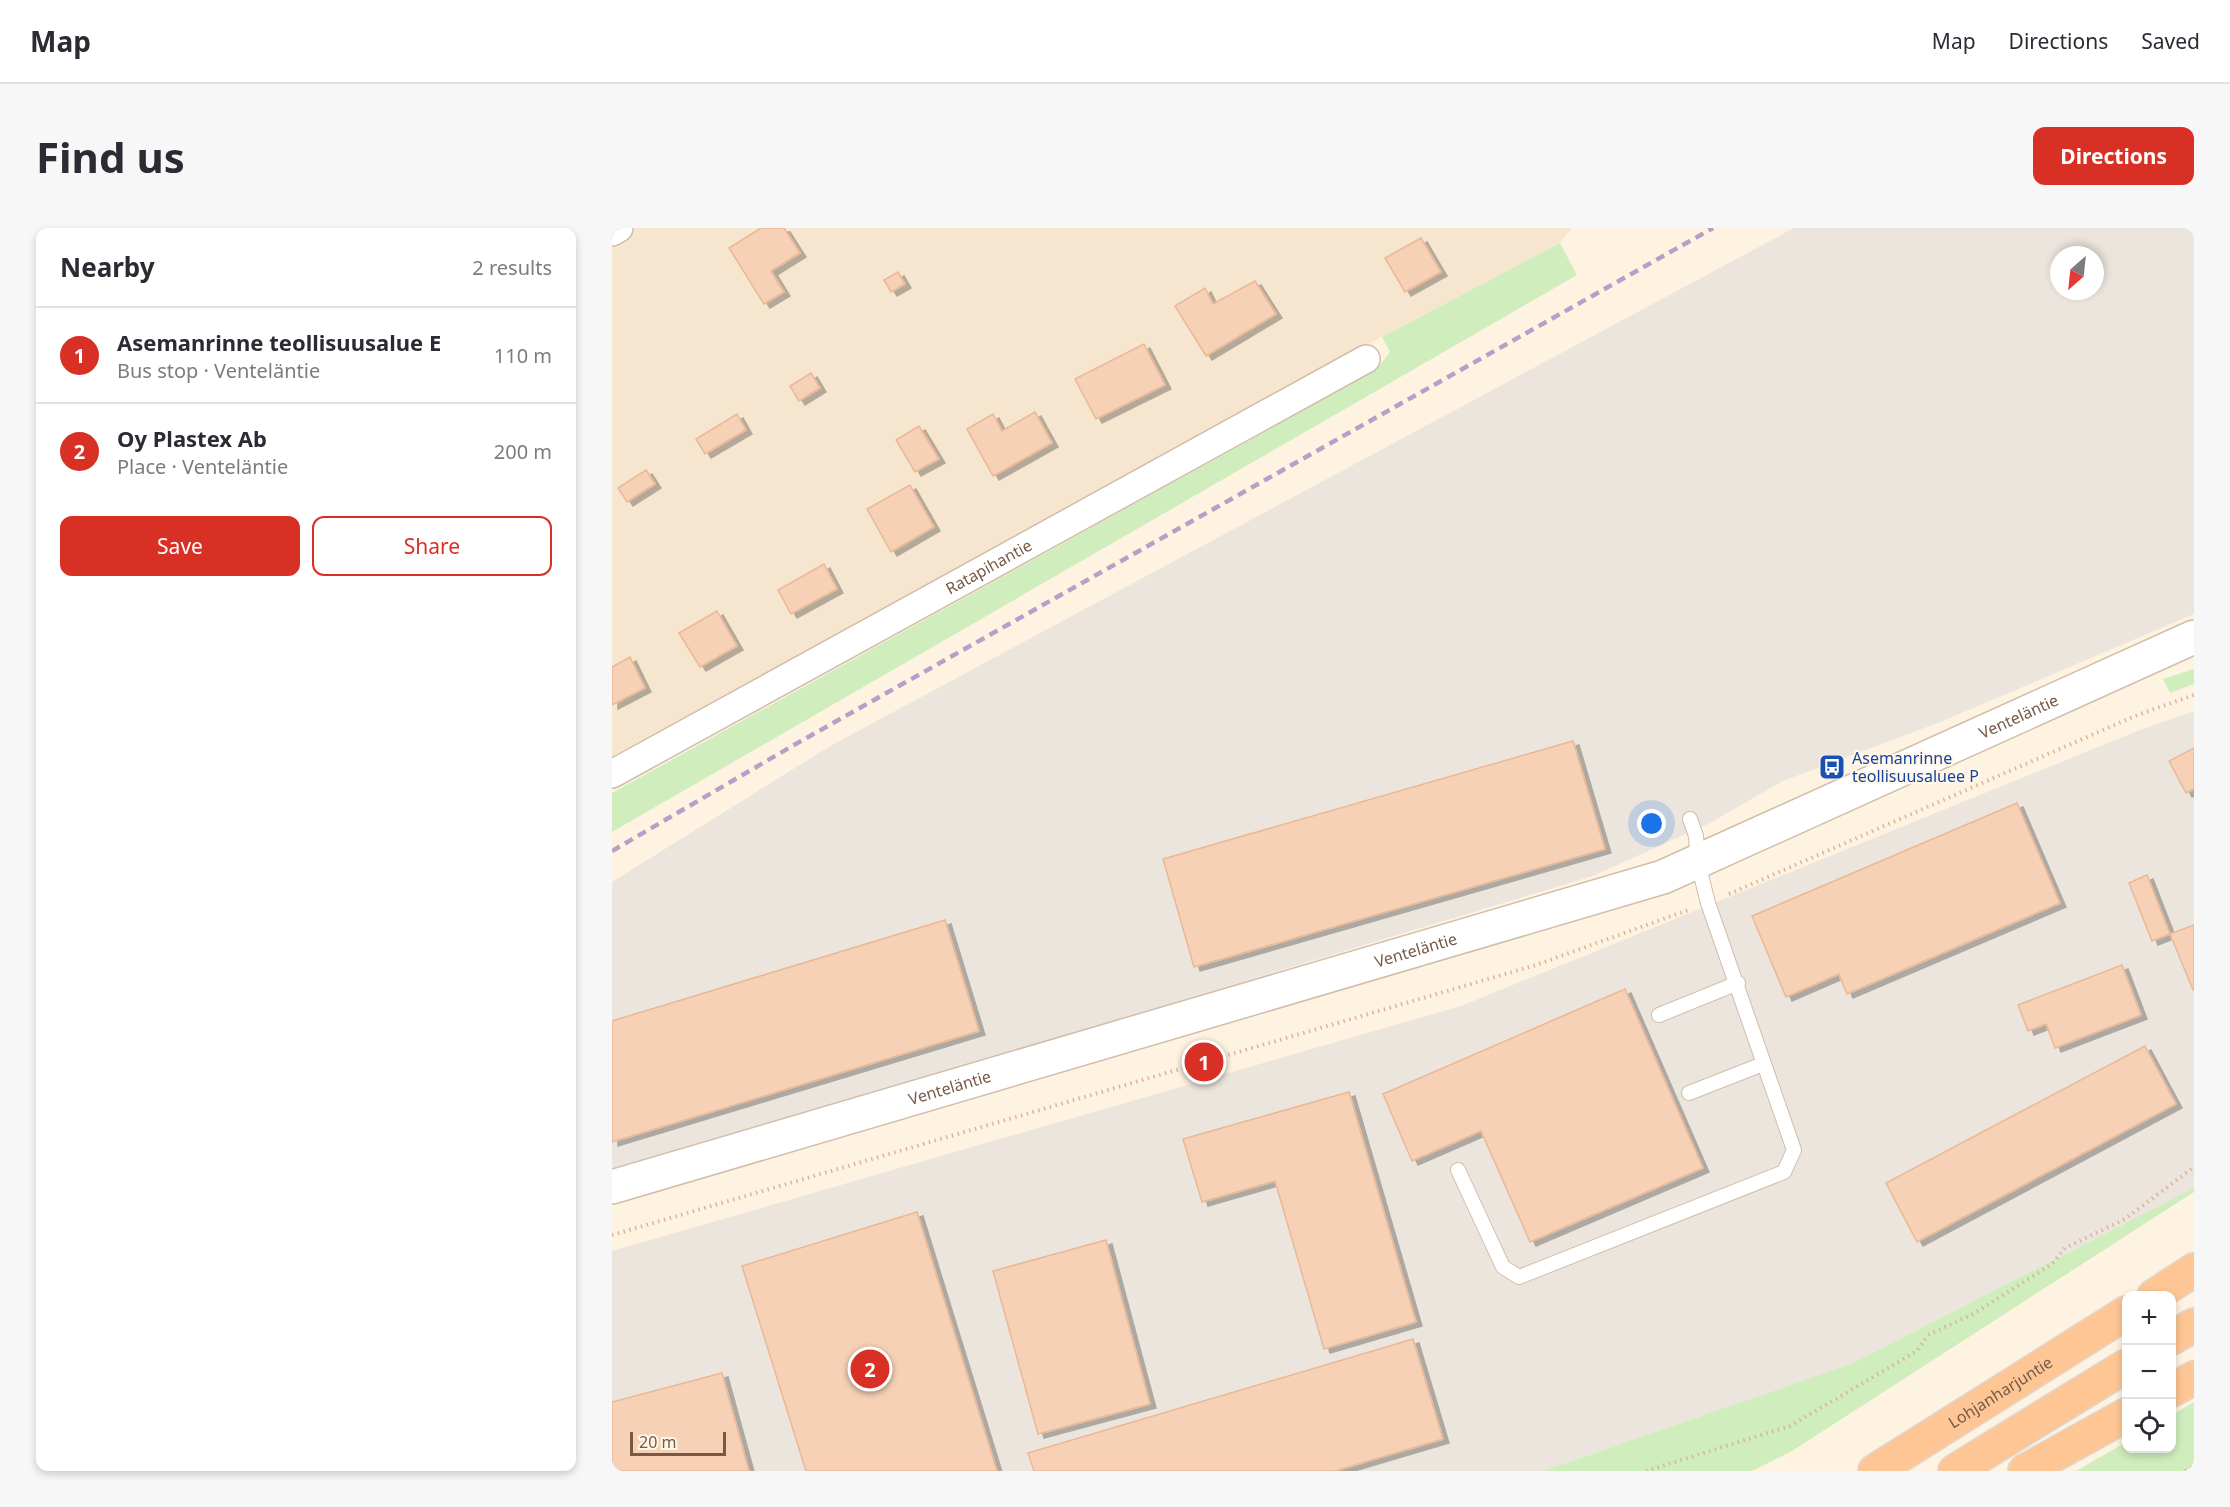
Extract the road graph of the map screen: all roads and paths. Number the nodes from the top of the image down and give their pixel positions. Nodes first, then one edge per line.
1 (619, 228) edge
2 (612, 232) edge
3 (1366, 359) dead end
4 (2194, 638) edge
5 (612, 774) edge
6 (1690, 819) dead end
7 (1698, 863) junction
8 (1738, 983) junction
9 (1659, 1015) dead end
10 (1763, 1064) junction
11 (1689, 1093) dead end
12 (2194, 1167) edge
13 (1458, 1170) dead end
14 (612, 1187) edge
15 (2194, 1270) edge
16 (2162, 1291) edge
17 (2122, 1316) edge
18 (2194, 1325) edge
19 (2176, 1336) edge
20 (2122, 1369) edge
21 (2194, 1378) edge
22 (2176, 1388) edge
23 (2122, 1418) edge
24 (2194, 1467) edge
25 (1646, 1471) edge
26 (1875, 1471) edge
27 (1955, 1471) edge
28 (2025, 1471) edge
29 (2185, 1471) edge

1 - 2 street
3 - 5 street, Ratapihantie
4 - 7 street, Venteläntie
6 - 7 lane
7 - 8 lane
7 - 14 street, Venteläntie
8 - 9 lane
8 - 10 lane
10 - 11 lane
10 - 13 lane
12 - 25 path
15 - 16 highway
17 - 26 highway, Lohjanharjuntie
18 - 19 highway
20 - 27 highway
21 - 22 highway
23 - 28 highway
24 - 29 path

